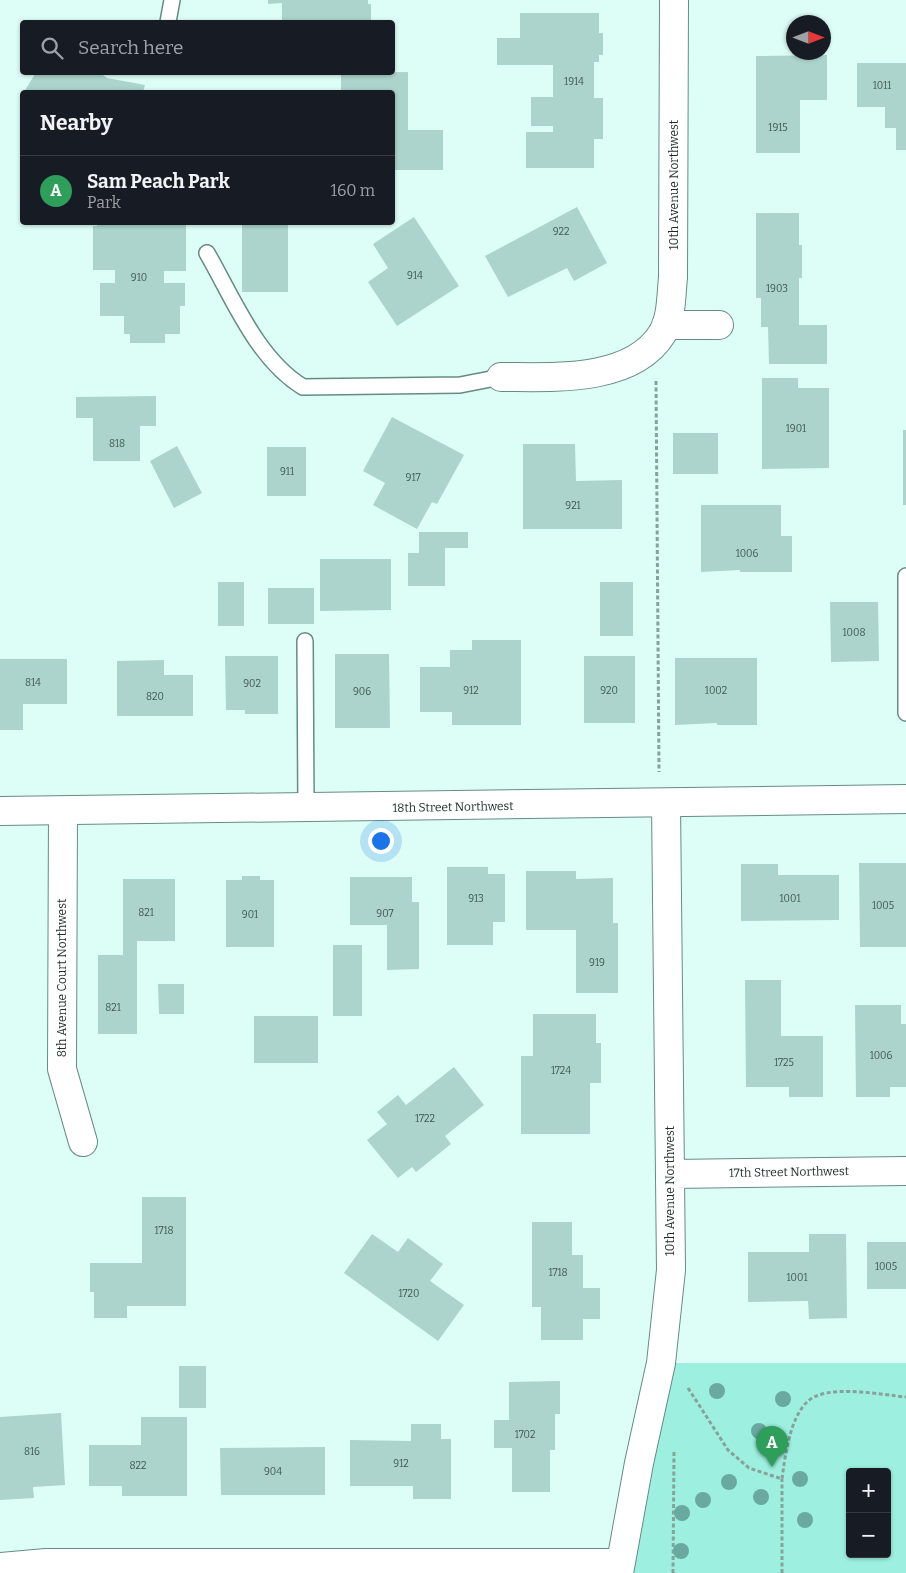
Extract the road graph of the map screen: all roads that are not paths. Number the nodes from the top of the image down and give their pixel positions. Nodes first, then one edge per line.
1 (172, 0) edge
2 (674, 0) edge
3 (168, 20) edge
4 (207, 253) dead end
5 (719, 325) dead end
6 (653, 341) junction
7 (501, 377) joint
8 (906, 576) edge
9 (305, 641) dead end
10 (906, 713) edge
11 (906, 799) edge
12 (666, 804) junction
13 (306, 808) junction
14 (0, 811) edge
15 (63, 811) junction
16 (83, 1142) dead end
17 (906, 1171) edge
18 (671, 1174) junction
19 (0, 1567) edge
20 (619, 1568) edge

1 - 3 lane
2 - 6 street, 10th Avenue Northwest
4 - 7 lane
5 - 6 street
6 - 7 street
8 - 10 lane
9 - 13 lane
11 - 12 street, 18th Street Northwest
12 - 13 street, 18th Street Northwest
12 - 18 street, 10th Avenue Northwest
13 - 15 street, 18th Street Northwest
14 - 15 street, 18th Street Northwest
15 - 16 street, 8th Avenue Court Northwest
17 - 18 street, 17th Street Northwest
18 - 20 street, 10th Avenue Northwest
19 - 20 street

